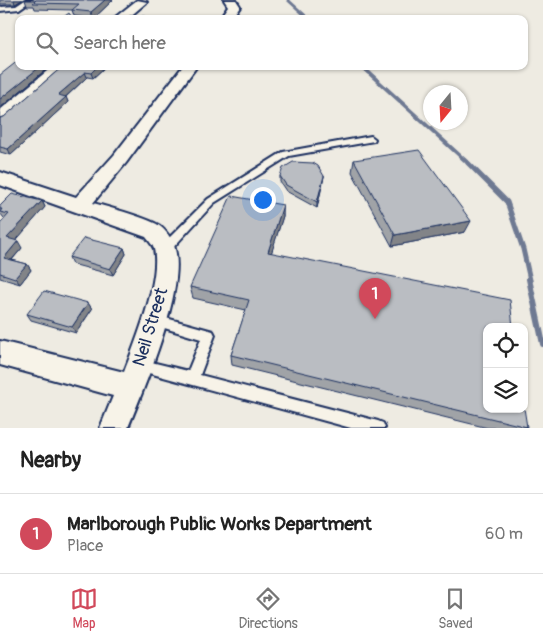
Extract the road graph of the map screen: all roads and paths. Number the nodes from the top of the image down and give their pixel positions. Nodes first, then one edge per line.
1 (29, 0) edge
2 (230, 0) edge
3 (142, 1) edge
4 (0, 9) edge
5 (124, 15) edge
6 (228, 15) edge
7 (57, 70) edge
8 (187, 70) edge
9 (0, 118) edge
10 (371, 140) dead end
11 (2, 182) edge
12 (81, 204) junction
13 (165, 249) junction
14 (155, 320) junction
15 (0, 354) edge
16 (134, 376) junction
17 (192, 378) junction
18 (114, 428) edge
19 (378, 428) edge

1 - 4 lane
2 - 6 street
3 - 5 street
7 - 9 street
8 - 12 street
10 - 13 lane
11 - 12 street
12 - 13 street
13 - 14 street, Neil Street
14 - 16 street, Neil Street
14 - 17 lane
15 - 16 street
16 - 17 lane
16 - 18 street, Neil Street
17 - 19 lane

